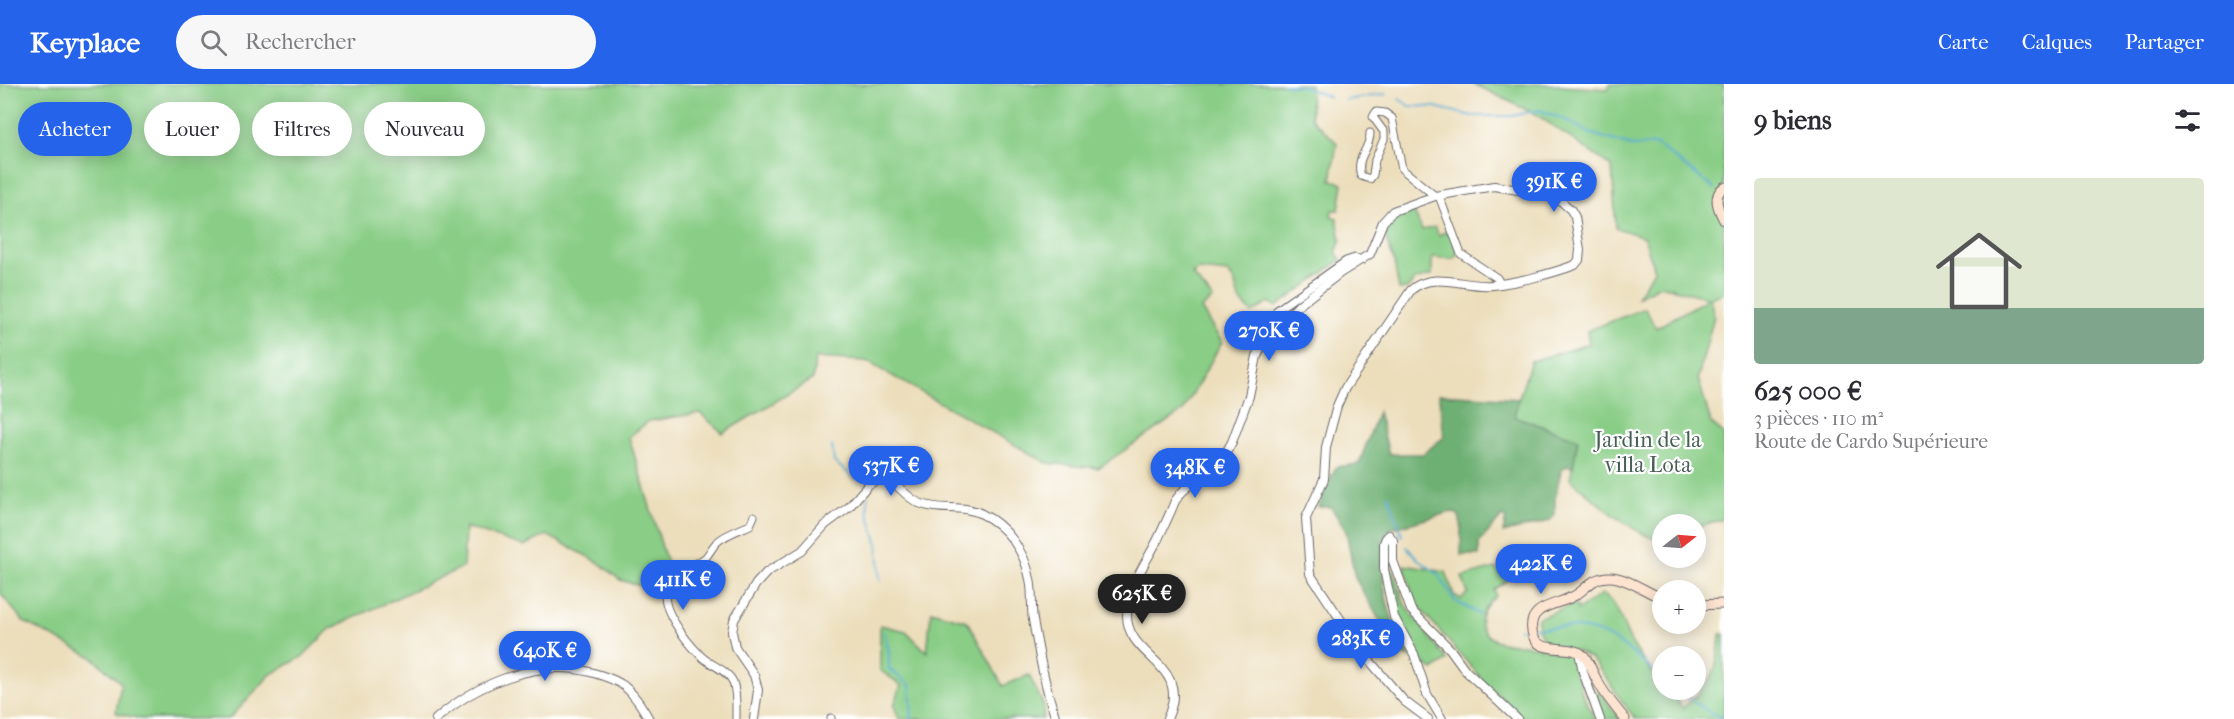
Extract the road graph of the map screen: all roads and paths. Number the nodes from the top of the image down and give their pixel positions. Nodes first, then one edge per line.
1 (1370, 133) dead end
2 (1724, 187) edge
3 (1437, 196) junction
4 (1724, 220) edge
5 (1362, 260) junction
6 (1500, 283) junction
7 (1277, 310) dead end
8 (754, 516) dead end
9 (1652, 593) edge
10 (1724, 604) edge
11 (1706, 605) edge
12 (1579, 652) junction
13 (436, 719) edge
14 (649, 719) edge
15 (736, 719) edge
16 (754, 719) edge
17 (1056, 719) edge
18 (1167, 719) edge
19 (1428, 719) edge
20 (1442, 719) edge
21 (1517, 719) edge
22 (1600, 719) edge
23 (1625, 719) edge

1 - 3 street
2 - 4 main road
3 - 5 street
3 - 6 street
3 - 6 street
5 - 7 street
5 - 18 street
6 - 19 street
8 - 15 street
9 - 12 main road
10 - 11 main road
12 - 22 street
12 - 23 main road
13 - 14 street
16 - 17 street
20 - 21 street

